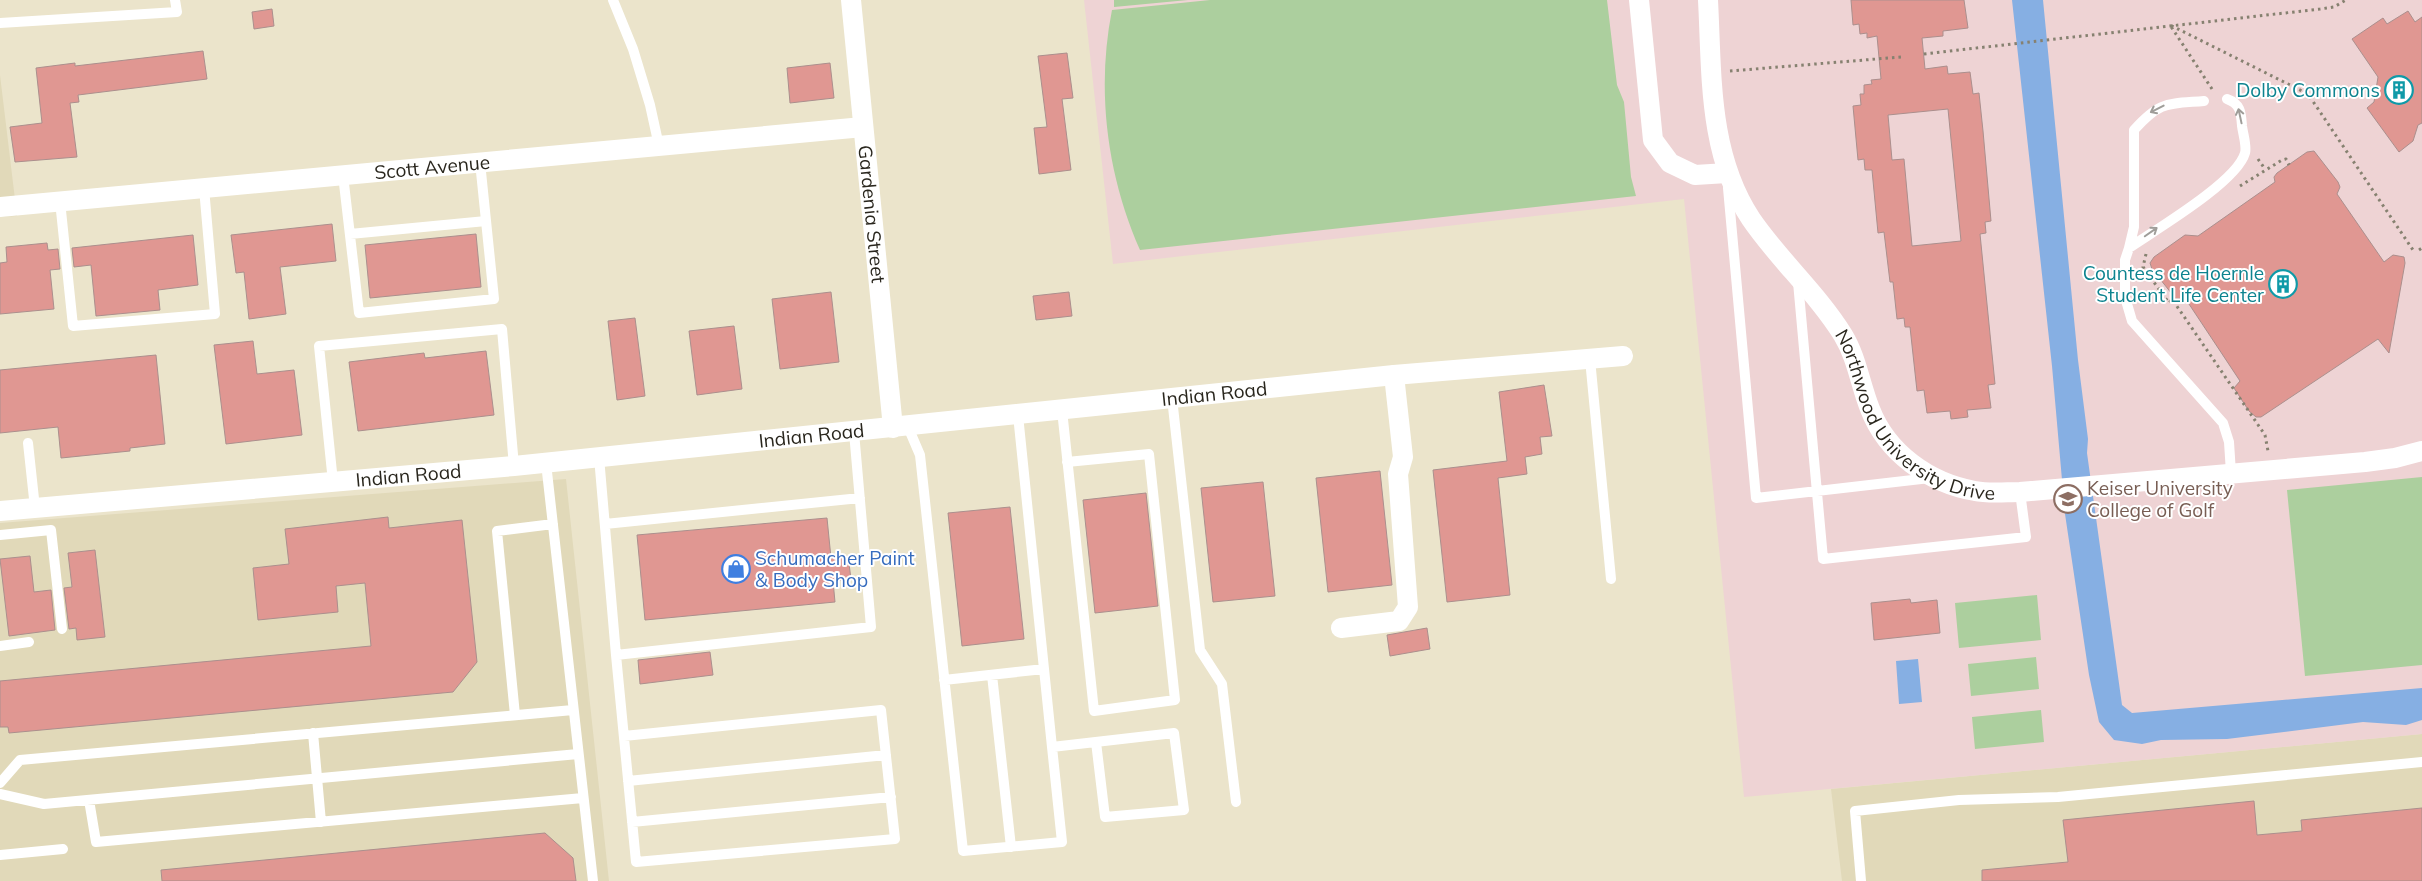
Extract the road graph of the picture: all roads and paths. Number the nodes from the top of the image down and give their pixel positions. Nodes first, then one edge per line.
1 (175, 0) edge
2 (613, 0) edge
3 (850, 0) edge
4 (1639, 0) edge
5 (1708, 0) edge
6 (2346, 0) edge
7 (0, 23) edge
8 (2170, 25) junction
9 (1924, 54) dead end
10 (1901, 57) dead end
11 (1726, 63) dead end
12 (1728, 71) junction
13 (1728, 80) dead end
14 (2214, 91) dead end
15 (2227, 99) dead end
16 (2204, 101) dead end
17 (863, 126) junction
18 (2244, 137) junction
19 (659, 146) junction
20 (480, 162) junction
21 (2289, 164) dead end
22 (2265, 169) junction
23 (1727, 173) junction
24 (343, 175) junction
25 (204, 188) junction
26 (2234, 191) dead end
27 (60, 201) junction
28 (0, 207) edge
29 (486, 220) junction
30 (350, 234) junction
31 (2129, 248) junction
32 (2150, 250) dead end
33 (2413, 250) dead end
34 (1798, 279) junction
35 (1623, 356) dead end
36 (1590, 359) junction
37 (1394, 375) junction
38 (1172, 398) junction
39 (1062, 410) junction
40 (1018, 415) junction
41 (901, 428) junction
42 (854, 432) junction
43 (28, 443) dead end
44 (2422, 451) edge
45 (2269, 454) dead end
46 (599, 457) junction
47 (1067, 462) junction
48 (546, 463) junction
49 (514, 466) junction
50 (2231, 473) junction
51 (1933, 478) junction
52 (334, 482) junction
53 (1818, 491) junction
54 (2020, 492) junction
55 (860, 498) junction
56 (35, 508) junction
57 (0, 511) edge
58 (552, 524) junction
59 (605, 524) junction
60 (0, 535) edge
61 (1611, 579) dead end
62 (1341, 628) dead end
63 (62, 629) dead end
64 (29, 642) dead end
65 (0, 646) edge
66 (616, 655) junction
67 (1044, 669) junction
68 (992, 675) junction
69 (944, 680) junction
70 (573, 710) junction
71 (515, 715) junction
72 (313, 734) junction
73 (624, 736) junction
74 (1096, 742) junction
75 (1052, 747) junction
76 (578, 754) junction
77 (886, 755) junction
78 (2422, 762) edge
79 (316, 778) junction
80 (628, 781) junction
81 (0, 783) edge
82 (0, 794) edge
83 (891, 797) junction
84 (583, 798) junction
85 (89, 800) junction
86 (1236, 802) dead end
87 (321, 822) junction
88 (632, 822) junction
89 (1011, 847) junction
90 (63, 849) dead end
91 (0, 855) edge
92 (593, 881) edge
93 (1861, 881) edge

1 - 7 lane
2 - 19 lane
3 - 17 street, Gardenia Street
4 - 23 street
5 - 23 street, Northwood University Drive
6 - 8 path
8 - 9 path
8 - 14 path
8 - 33 path
10 - 12 path
11 - 12 path
12 - 13 path
18 -> 15 lane
16 -> 31 lane
17 - 19 street, Scott Avenue
17 - 41 street, Gardenia Street
18 - 22 path
31 -> 18 lane
19 - 20 street, Scott Avenue
20 - 24 street, Scott Avenue
20 - 29 lane
21 - 22 path
22 - 26 path
23 - 34 street, Northwood University Drive
23 - 53 lane
24 - 25 street, Scott Avenue
24 - 30 lane
25 - 27 street, Scott Avenue
25 - 27 lane
27 - 28 street, Scott Avenue
29 - 30 lane
29 - 30 lane
31 - 50 lane
32 - 45 path
34 - 51 street, Northwood University Drive
34 - 53 lane
35 - 36 street, Indian Road
36 - 37 street, Indian Road
36 - 61 lane
37 - 38 street, Indian Road
37 - 62 street
38 - 39 street, Indian Road
38 - 86 lane
39 - 40 street, Indian Road
39 - 47 lane
40 - 41 street, Indian Road
40 - 67 lane
41 - 42 street, Indian Road
41 - 69 lane
42 - 46 street, Indian Road
42 - 55 lane
43 - 56 lane
44 - 50 street, Northwood University Drive
46 - 48 street, Indian Road
46 - 59 lane
47 - 47 lane
48 - 49 street, Indian Road
48 - 58 lane
49 - 52 street, Indian Road
49 - 52 lane
50 - 54 street, Northwood University Drive
51 - 53 lane
51 - 54 street, Northwood University Drive
52 - 56 street, Indian Road
53 - 54 lane
55 - 59 lane
55 - 66 lane
56 - 57 street, Indian Road
58 - 70 lane
58 - 71 lane
59 - 66 lane
60 - 63 lane
64 - 65 lane
66 - 73 lane
67 - 68 lane
67 - 75 lane
68 - 69 lane
68 - 89 lane
69 - 89 lane
70 - 71 lane
70 - 76 lane
71 - 72 lane
72 - 79 lane
72 - 81 lane
73 - 77 lane
73 - 80 lane
74 - 74 lane
74 - 75 lane
75 - 89 lane
76 - 79 lane
76 - 84 lane
77 - 80 lane
77 - 83 lane
78 - 93 lane
79 - 85 lane
79 - 87 lane
80 - 88 lane
82 - 85 lane
83 - 88 lane
83 - 88 lane
84 - 87 lane
84 - 92 lane
85 - 87 lane
90 - 91 lane

